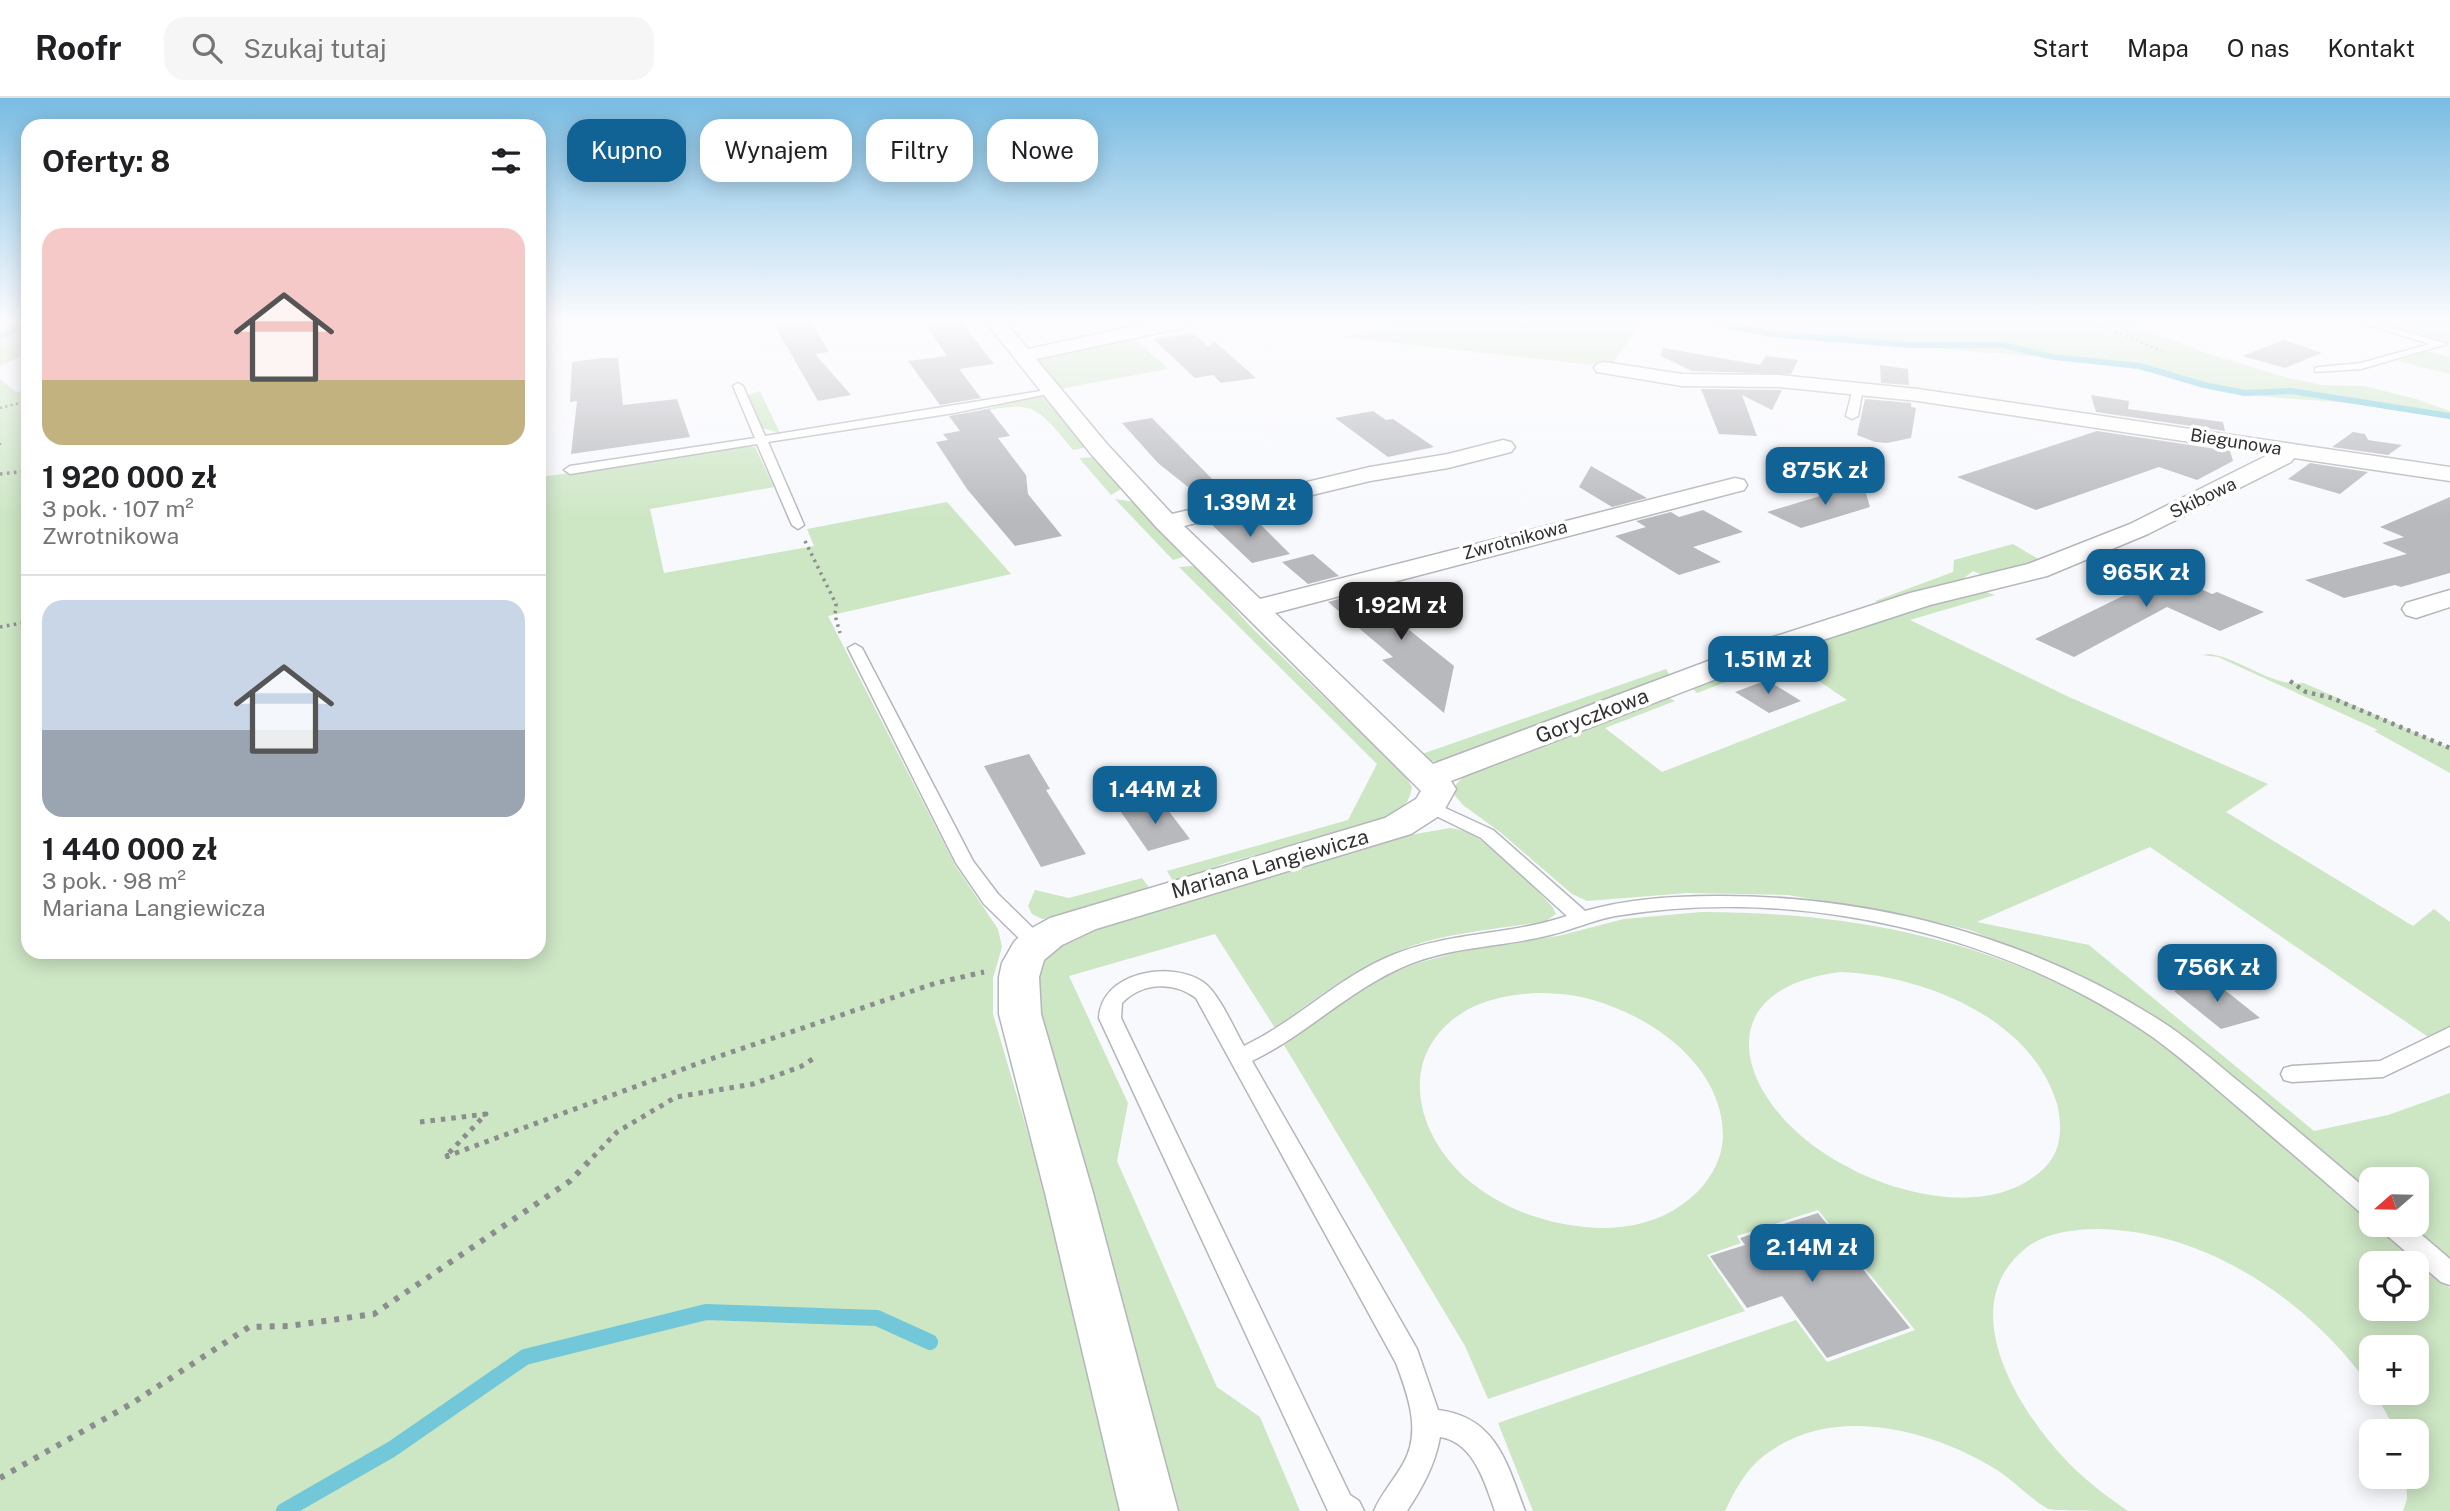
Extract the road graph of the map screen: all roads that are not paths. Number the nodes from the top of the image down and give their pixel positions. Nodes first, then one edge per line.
1 (738, 387) edge
2 (1050, 387) edge
3 (1844, 387) edge
4 (1858, 388) junction
5 (1053, 391) junction
6 (1852, 416) dead end
7 (759, 440) junction
8 (1503, 447) dead end
9 (2284, 450) junction
10 (570, 470) dead end
11 (2450, 474) edge
12 (1735, 485) dead end
13 (1166, 523) junction
14 (798, 525) road end
15 (1997, 580) joint
16 (2450, 598) edge
17 (1255, 609) junction
18 (2416, 609) dead end
19 (855, 648) road end
20 (1429, 792) junction
21 (1581, 918) junction
22 (1029, 953) junction
23 (2450, 1035) edge
24 (1239, 1058) junction
25 (2292, 1074) dead end
26 (2359, 1197) edge
27 (2406, 1237) edge
28 (2450, 1275) edge
29 (1428, 1422) junction
30 (1149, 1511) edge
31 (1349, 1511) edge
32 (1390, 1511) edge
33 (1510, 1511) edge

1 - 7 lane
2 - 5 street
3 - 4 street, Biegunowa
4 - 6 lane
4 - 9 street, Biegunowa
5 - 7 lane
5 - 13 street
7 - 10 lane
7 - 14 lane
8 - 13 street
9 - 11 street, Biegunowa
9 - 15 street, Skibowa
12 - 17 street, Zwrotnikowa
13 - 17 street
15 - 20 street, Goryczkowa
16 - 18 street
17 - 20 street
19 - 22 lane
20 - 21 lane
20 - 22 street, Mariana Langiewicza
21 - 24 lane
21 - 26 lane
22 - 30 street
23 - 25 lane
24 - 29 lane
24 - 31 lane
27 - 28 lane
29 - 32 lane
29 - 33 lane

